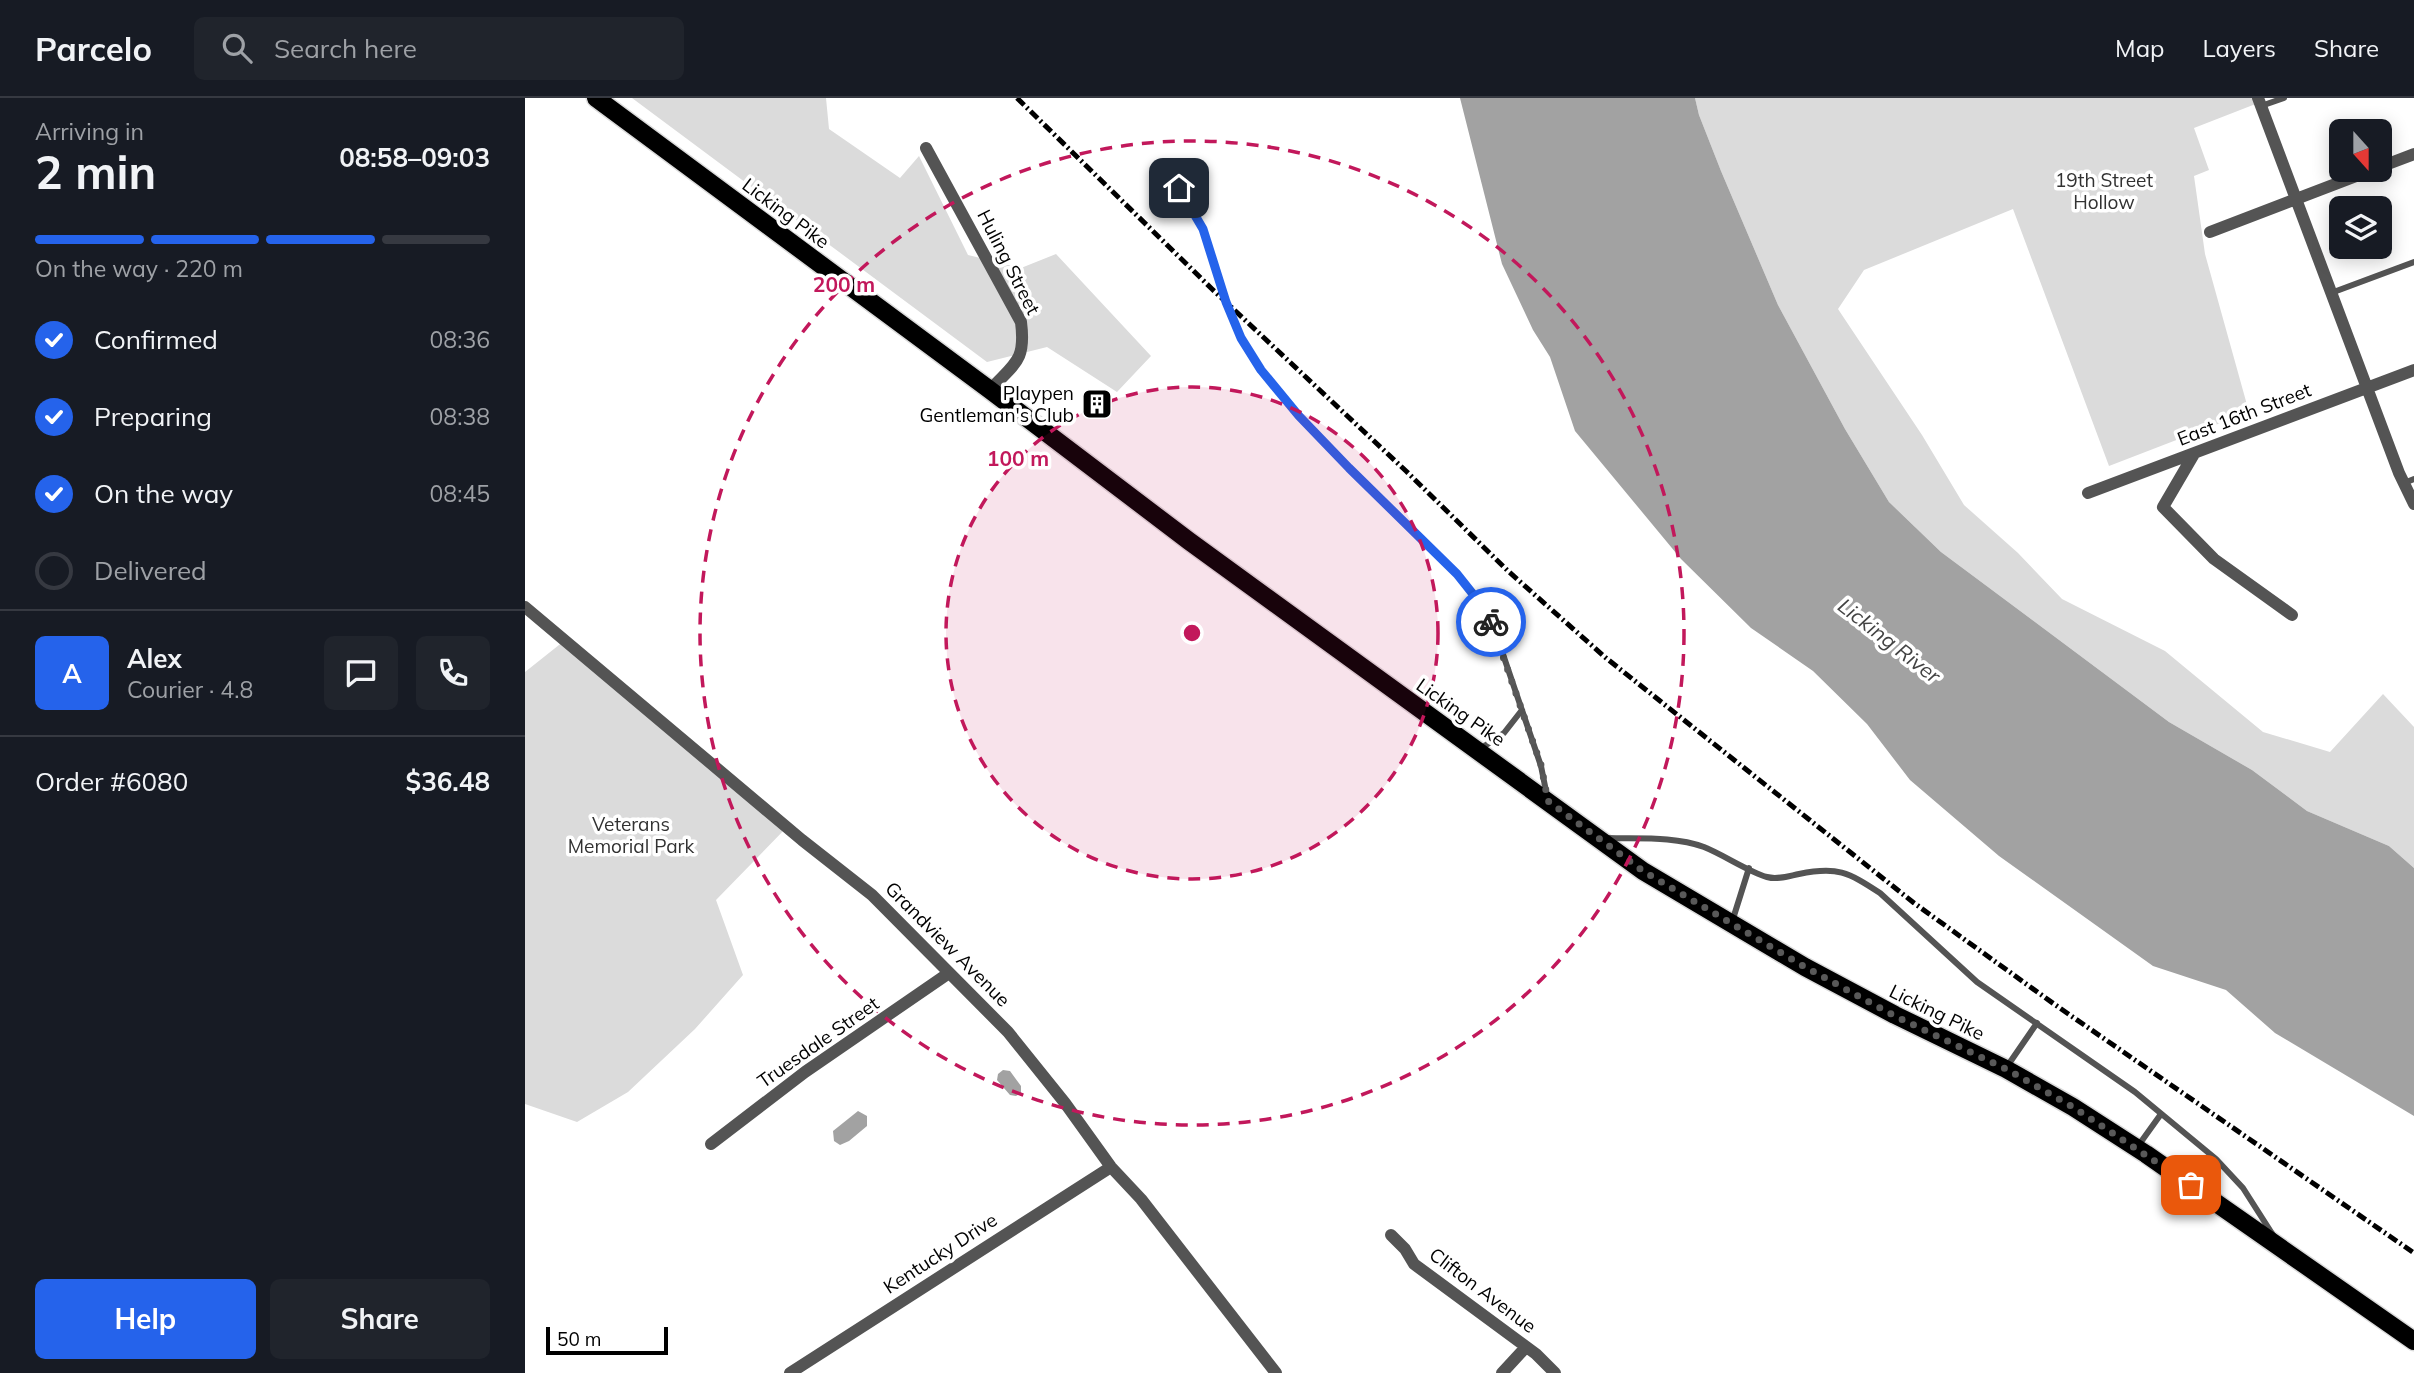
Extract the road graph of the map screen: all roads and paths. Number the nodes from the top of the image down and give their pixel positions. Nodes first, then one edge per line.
1 (596, 98) edge
2 (2284, 98) edge
3 (2260, 102) edge
4 (926, 148) dead end
5 (2414, 154) edge
6 (2392, 162) edge
7 (1170, 173) dead end
8 (2341, 182) edge
9 (2295, 200) junction
10 (2210, 232) dead end
11 (2414, 262) edge
12 (2331, 293) junction
13 (2414, 370) edge
14 (2368, 388) junction
15 (990, 390) junction
16 (2194, 454) junction
17 (2409, 481) edge
18 (2088, 494) dead end
19 (2414, 504) edge
20 (525, 607) edge
21 (2292, 615) dead end
22 (1522, 710) junction
23 (1478, 750) junction
24 (1548, 801) junction
25 (1599, 838) junction
26 (1749, 868) junction
27 (1731, 924) junction
28 (949, 973) junction
29 (2037, 1024) junction
30 (2006, 1069) junction
31 (2161, 1114) junction
32 (711, 1144) dead end
33 (2137, 1148) junction
34 (1111, 1167) junction
35 (1391, 1235) dead end
36 (2281, 1248) junction
37 (2414, 1341) edge
38 (1526, 1347) junction
39 (790, 1373) edge
40 (1276, 1373) edge
41 (1502, 1373) edge
42 (1555, 1373) edge

1 - 15 main road, Licking Pike
2 - 3 lane
3 - 9 street
4 - 15 street, Huling Street
5 - 6 street
7 - 22 lane
8 - 9 street
9 - 10 street
9 - 12 street
11 - 12 lane
12 - 14 street
13 - 14 street, East 16th Street
14 - 16 street, East 16th Street
14 - 17 street
15 - 23 main road, Licking Pike
16 - 18 street, East 16th Street
16 - 21 street
17 - 19 street
20 - 28 street, Grandview Avenue
22 - 23 lane
22 - 24 lane
23 - 24 main road, Licking Pike
24 - 25 main road, Licking Pike
25 - 26 lane
25 - 27 main road, Licking Pike
26 - 27 lane
26 - 29 lane
27 - 30 main road, Licking Pike
28 - 32 street, Truesdale Street
28 - 34 street, Grandview Avenue
29 - 30 lane
29 - 31 lane
30 - 33 main road, Licking Pike
31 - 33 lane
31 - 36 lane
33 - 36 main road, Licking Pike
34 - 39 street, Kentucky Drive
34 - 40 street, Grandview Avenue
35 - 38 street, Clifton Avenue
36 - 37 main road, Licking Pike
38 - 41 street
38 - 42 street, Clifton Avenue

